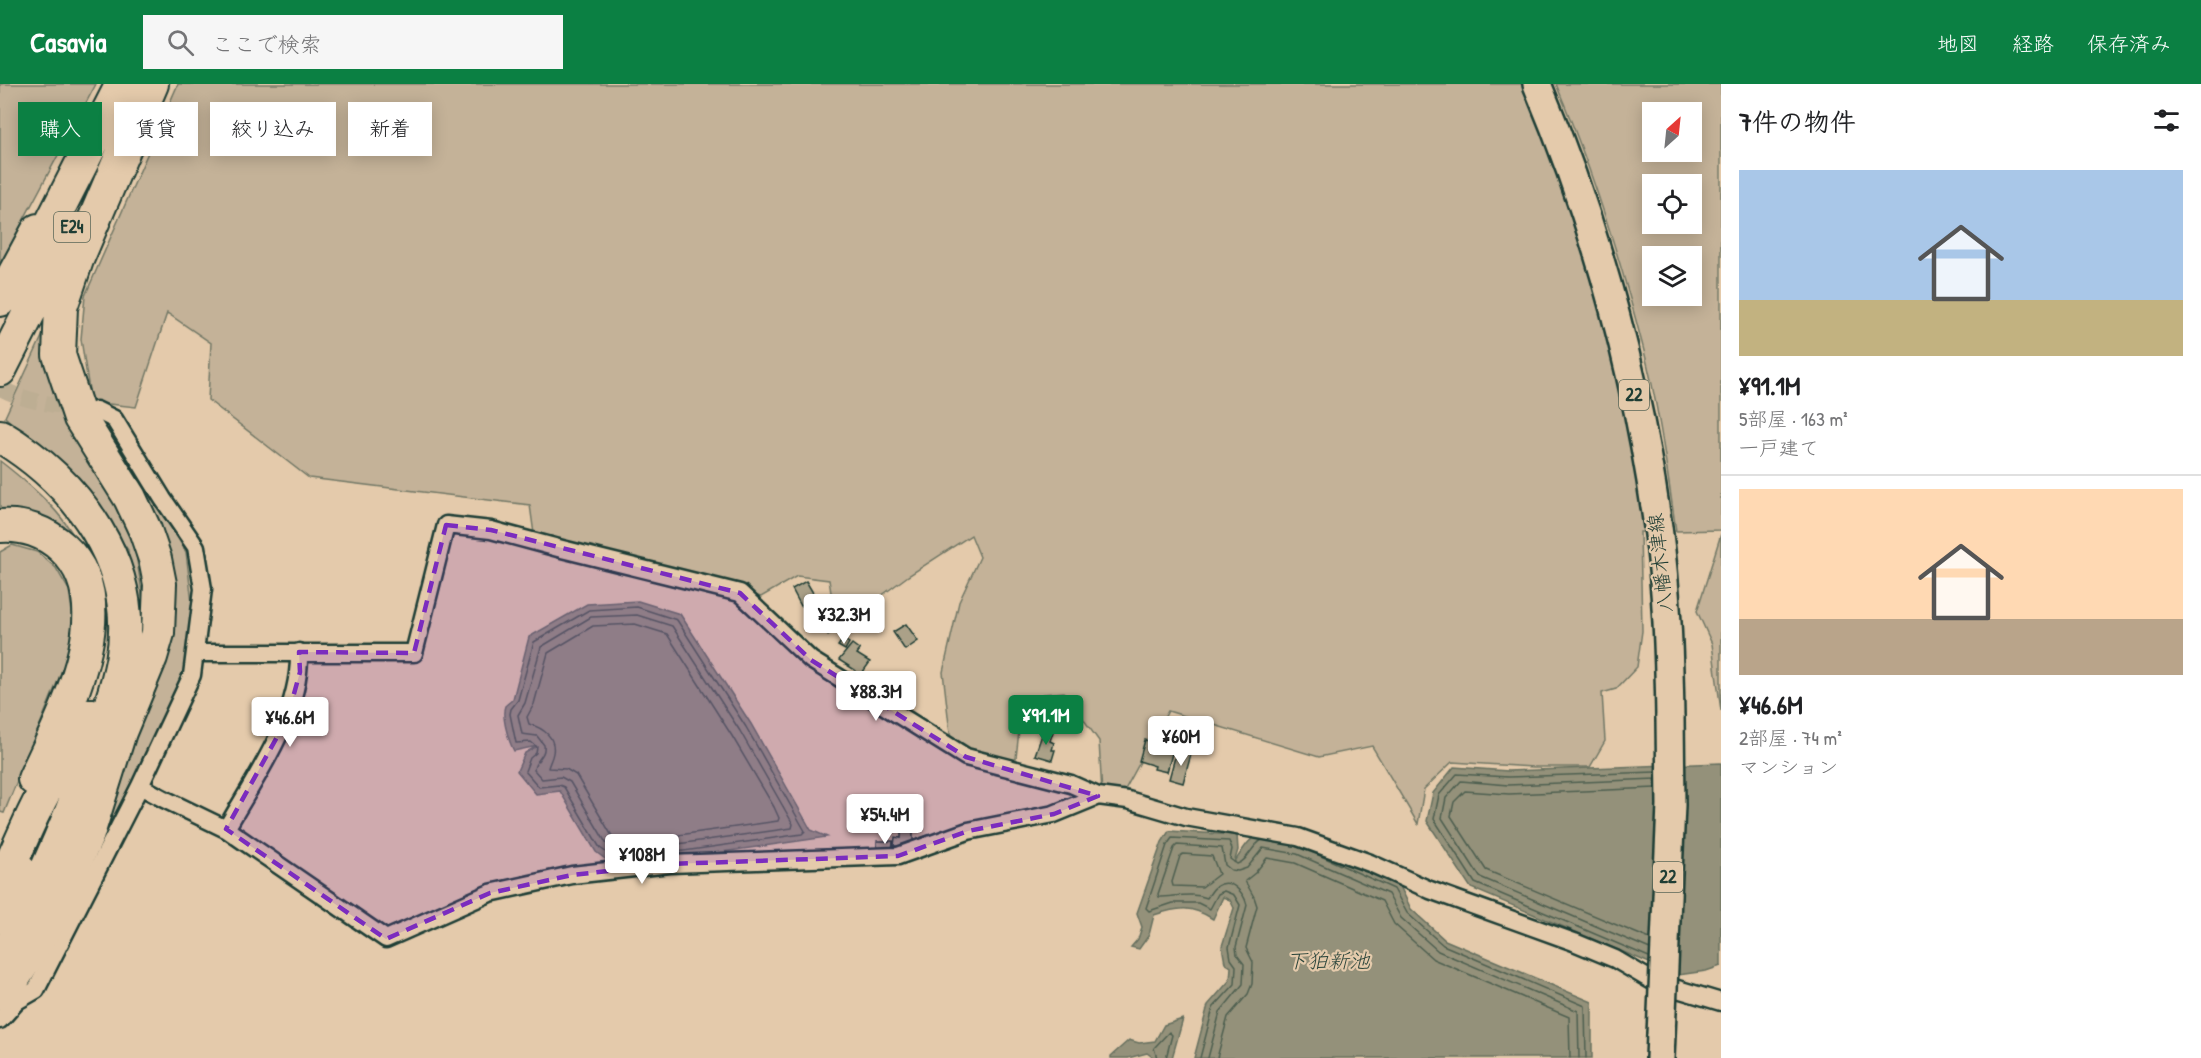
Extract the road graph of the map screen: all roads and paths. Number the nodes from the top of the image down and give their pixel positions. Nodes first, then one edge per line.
1 (113, 84) edge
2 (122, 84) edge
3 (142, 84) edge
4 (152, 84) edge
5 (1537, 84) edge
6 (0, 300) edge
7 (0, 326) edge
8 (0, 370) edge
9 (96, 410) tunnel mouth
10 (0, 436) edge
11 (0, 452) edge
12 (0, 526) edge
13 (299, 652) junction
14 (196, 653) junction
15 (102, 732) junction
16 (140, 786) junction
17 (1098, 796) junction
18 (226, 829) junction
19 (0, 853) edge
20 (0, 888) edge
21 (0, 917) edge
22 (0, 950) edge
23 (4, 996) edge
24 (1721, 1002) edge
25 (1660, 1047) edge

1 - 6 highway
2 - 7 highway, E24
3 - 8 highway, E24
4 - 15 highway
5 - 25 main road, 八幡木津線 / 22, bridge
9 - 14 street
10 - 15 highway
11 - 15 highway
12 - 19 highway
13 - 14 street
13 - 17 street
13 - 18 street
14 - 16 street
15 - 20 highway
15 - 21 highway
15 - 22 highway
15 - 23 highway
16 - 18 street
16 - 23 street
17 - 18 street
17 - 24 street

